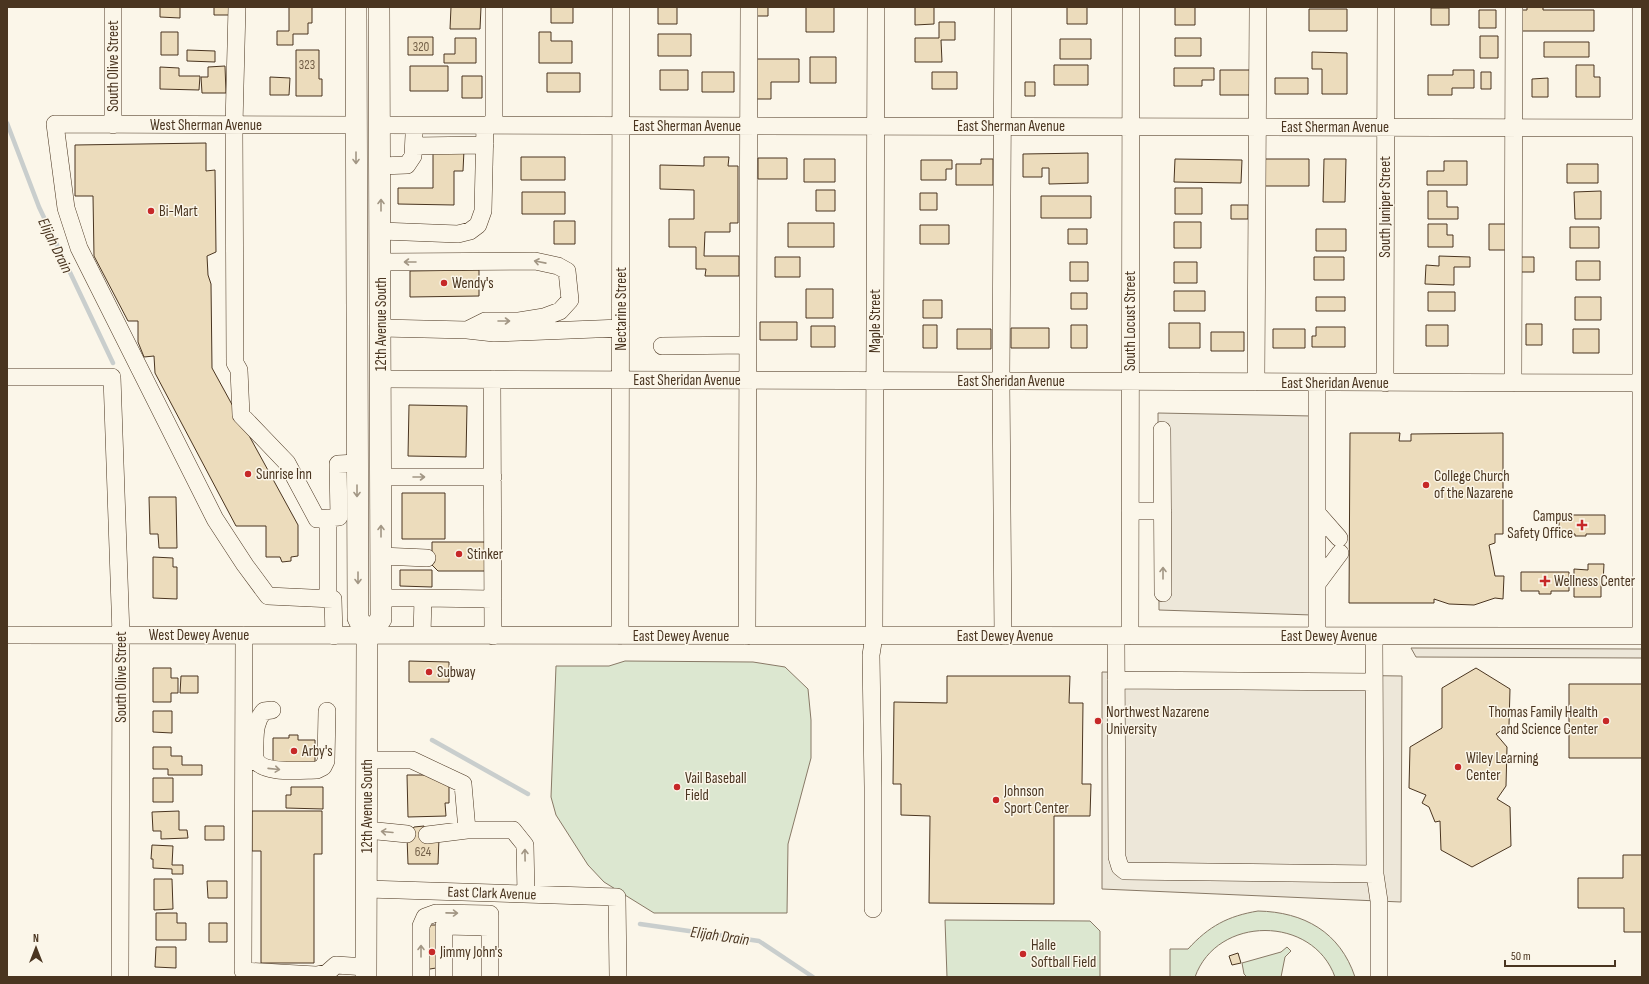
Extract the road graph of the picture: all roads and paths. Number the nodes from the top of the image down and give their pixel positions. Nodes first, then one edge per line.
1 (113, 7) edge
2 (237, 7) edge
3 (379, 7) edge
4 (494, 7) edge
5 (621, 7) edge
6 (749, 7) edge
7 (876, 7) edge
8 (1003, 7) edge
9 (1131, 7) edge
10 (1258, 7) edge
11 (1386, 7) edge
12 (1514, 7) edge
13 (1641, 7) edge
14 (356, 11) edge
15 (113, 124) junction
16 (234, 124) junction
17 (356, 124) junction
18 (380, 124) junction
19 (415, 125) junction
20 (489, 125) junction
21 (621, 126) junction
22 (749, 126) junction
23 (876, 126) junction
24 (1003, 126) junction
25 (1130, 127) junction
26 (1258, 127) junction
27 (1386, 128) junction
28 (1514, 128) junction
29 (1642, 128) edge
30 (485, 145) junction
31 (414, 146) junction
32 (380, 166) junction
33 (357, 208) junction
34 (381, 231) junction
35 (381, 262) junction
36 (381, 328) junction
37 (621, 328) junction
38 (467, 330) junction
39 (662, 346) dead end
40 (748, 346) junction
41 (381, 373) junction
42 (7, 377) edge
43 (492, 379) junction
44 (621, 380) junction
45 (748, 380) junction
46 (875, 381) junction
47 (1001, 381) junction
48 (357, 382) junction
49 (1130, 382) junction
50 (1256, 382) junction
51 (1317, 382) junction
52 (1385, 383) junction
53 (1513, 383) junction
54 (1642, 383) edge
55 (1162, 430) dead end
56 (357, 463) junction
57 (380, 477) junction
58 (493, 477) junction
59 (1130, 511) junction
60 (1163, 511) junction
61 (1317, 513) junction
62 (328, 518) junction
63 (381, 556) junction
64 (427, 558) dead end
65 (1317, 584) junction
66 (1164, 593) dead end
67 (328, 598) junction
68 (381, 598) junction
69 (423, 598) junction
70 (493, 599) junction
71 (7, 634) edge
72 (121, 635) junction
73 (244, 635) junction
74 (422, 635) junction
75 (334, 636) junction
76 (367, 636) junction
77 (493, 636) junction
78 (620, 636) junction
79 (747, 636) junction
80 (874, 636) junction
81 (1003, 636) junction
82 (1123, 636) junction
83 (1317, 636) junction
84 (1374, 636) junction
85 (1641, 636) edge
86 (1116, 680) junction
87 (1374, 682) junction
88 (272, 710) dead end
89 (326, 711) dead end
90 (249, 749) junction
91 (367, 760) junction
92 (367, 830) junction
93 (467, 830) junction
94 (407, 834) dead end
95 (427, 835) dead end
96 (1375, 874) junction
97 (367, 889) junction
98 (490, 893) junction
99 (526, 894) junction
100 (873, 909) dead end
101 (490, 920) junction
102 (451, 926) junction
103 (366, 972) edge
104 (242, 974) edge
105 (302, 976) edge
106 (120, 977) edge
107 (421, 977) edge
108 (444, 977) edge
109 (450, 977) edge
110 (490, 977) edge
111 (618, 977) edge
112 (1379, 977) edge

1 - 15 street, South Olive Street
2 - 16 street
3 - 18 main road, 12th Avenue South
4 - 20 street
5 - 21 street, Nectarine Street
6 - 22 street
7 - 23 street, Maple Street
8 - 24 street
9 - 25 street, South Locust Street
10 - 26 street
11 - 27 street, South Juniper Street
12 - 28 street
13 - 29 street
14 - 17 main road, 12th Avenue South
14 - 18 main road
15 - 16 street, West Sherman Avenue
15 - 67 street, West Sherman Avenue
16 - 17 street, West Sherman Avenue
16 - 62 street
17 -> 33 main road, 12th Avenue South
18 - 19 street, East Sherman Avenue
18 - 32 main road, 12th Avenue South
19 - 20 street, East Sherman Avenue
19 - 31 street
20 - 21 street, East Sherman Avenue
20 - 30 street
21 - 22 street, East Sherman Avenue
21 - 37 street, Nectarine Street
22 - 23 street, East Sherman Avenue
22 - 40 street
23 - 24 street, East Sherman Avenue
23 - 46 street, Maple Street
24 - 25 street, East Sherman Avenue
24 - 47 street
25 - 26 street, East Sherman Avenue
25 - 49 street, South Locust Street
26 - 27 street, East Sherman Avenue
26 - 50 street
27 - 28 street, East Sherman Avenue
27 - 52 street, South Juniper Street
28 - 29 street, East Sherman Avenue
28 - 53 street
29 - 54 street
30 - 31 street
30 - 34 street
31 - 32 street
34 -> 32 main road, 12th Avenue South
33 - 41 main road
33 - 48 main road, 12th Avenue South
34 - 35 main road, 12th Avenue South
35 - 36 main road, 12th Avenue South
38 -> 35 street
36 - 38 street
36 - 41 main road, 12th Avenue South
37 - 38 street
37 - 44 street, Nectarine Street
39 - 40 street
40 - 45 street
41 - 43 street, East Sheridan Avenue
41 - 57 main road, 12th Avenue South
42 - 72 street, South Olive Street
43 - 44 street, East Sheridan Avenue
43 - 58 street
44 - 45 street, East Sheridan Avenue
44 - 78 street, Nectarine Street
45 - 46 street, East Sheridan Avenue
45 - 79 street
46 - 47 street, East Sheridan Avenue
46 - 80 street, Maple Street
47 - 49 street, East Sheridan Avenue
47 - 81 street
48 - 56 main road, 12th Avenue South
48 - 57 main road
49 - 50 street, East Sheridan Avenue
49 - 59 street, South Locust Street
50 - 51 street, East Sheridan Avenue
51 - 52 street, East Sheridan Avenue
51 - 61 street
52 - 53 street, East Sheridan Avenue
53 - 54 street, East Sheridan Avenue
54 - 85 street
55 - 60 street
56 - 62 street
56 -> 76 main road, 12th Avenue South
57 -> 58 street
63 -> 57 main road, 12th Avenue South
58 - 70 street
59 - 60 street
59 - 82 street, South Locust Street
66 -> 60 street
61 - 65 street
61 - 65 street
62 - 67 street
63 - 64 street
63 - 68 main road, 12th Avenue South
65 - 83 street
67 - 75 street
68 - 69 street
68 - 76 main road, 12th Avenue South
69 - 70 street
69 - 74 street
70 - 77 street
71 - 72 street, West Dewey Avenue
72 - 73 street, West Dewey Avenue
72 - 106 street, South Olive Street
73 - 75 street, West Dewey Avenue
73 - 90 street
74 - 76 street, East Dewey Avenue
74 - 77 street, East Dewey Avenue
75 - 76 street, West Dewey Avenue
76 - 91 main road, 12th Avenue South
77 - 78 street, East Dewey Avenue
78 - 79 street, East Dewey Avenue
79 - 80 street, East Dewey Avenue
80 - 81 street, East Dewey Avenue
80 - 100 street, Maple Street
81 - 82 street, East Dewey Avenue
82 - 83 street, East Dewey Avenue
82 - 86 street, South Locust Street
83 - 84 street, East Dewey Avenue
84 - 85 street, East Dewey Avenue
84 - 87 street
86 - 87 street
86 - 96 street, South Locust Street
87 - 96 street
88 - 90 street
90 -> 89 street
90 - 104 street
91 - 92 main road, 12th Avenue South
91 - 93 street
94 -> 92 street
92 - 97 main road, 12th Avenue South
93 - 95 street
99 -> 93 street
96 - 112 street
97 - 98 street, East Clark Avenue
97 - 103 main road, 12th Avenue South
98 - 99 street, East Clark Avenue
98 - 101 street
99 - 111 street, East Clark Avenue
101 - 102 street
107 -> 101 street
101 - 110 street
102 - 108 street
102 - 109 street
103 - 105 street
104 - 105 street

